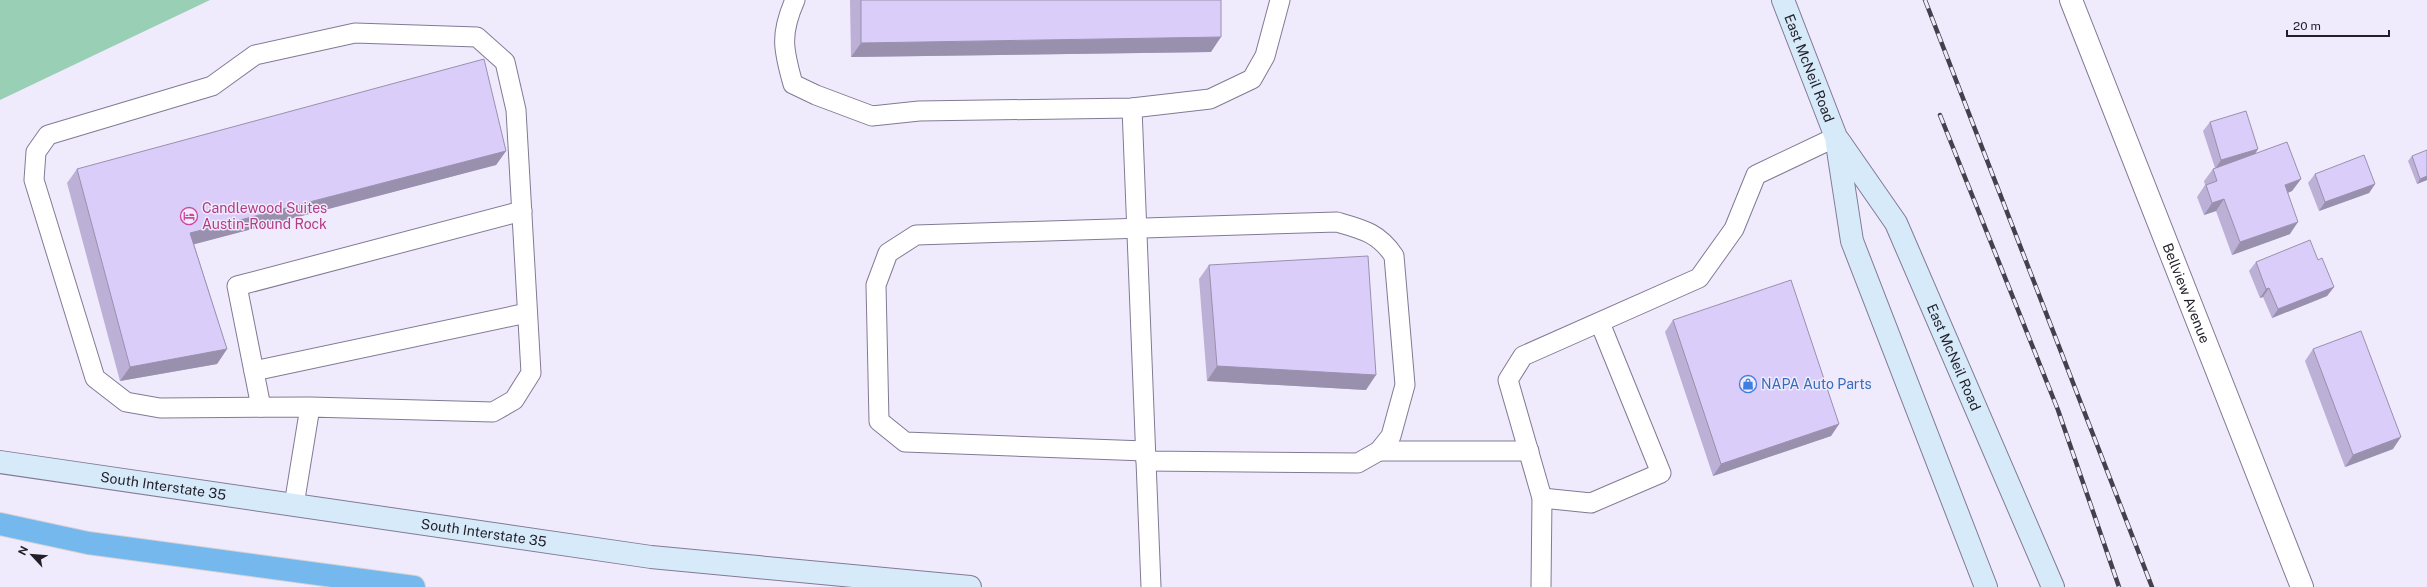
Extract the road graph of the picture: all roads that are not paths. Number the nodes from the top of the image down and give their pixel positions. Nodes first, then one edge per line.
1 (795, 0) edge
2 (1280, 0) edge
3 (1783, 0) edge
4 (2070, 0) edge
5 (1132, 108) junction
6 (1836, 137) junction
7 (522, 211) junction
8 (1137, 228) junction
9 (527, 313) junction
10 (1600, 323) junction
11 (254, 371) junction
12 (310, 406) junction
13 (261, 407) junction
14 (1379, 451) junction
15 (1529, 451) junction
16 (1146, 456) junction
17 (0, 462) edge
18 (1542, 498) junction
19 (294, 505) junction
20 (0, 524) edge
21 (414, 587) edge
22 (970, 587) edge
23 (1151, 587) edge
24 (1541, 587) edge
25 (1986, 587) edge
26 (2053, 587) edge
27 (2302, 587) edge

1 - 5 lane
2 - 5 lane
3 - 6 street, East McNeil Road
4 - 27 street, Bellview Avenue
5 - 8 lane
6 - 10 lane
6 - 25 street, East McNeil Road
6 - 26 street, East McNeil Road
7 - 9 lane
7 - 11 lane
7 - 13 lane
8 - 14 lane
8 - 16 lane
8 - 16 lane
9 - 11 lane
9 - 12 lane
10 - 15 lane
10 - 18 lane
11 - 13 lane
12 - 13 lane
12 - 19 lane
14 - 15 lane
14 - 16 lane
15 - 18 lane
16 - 23 lane
17 - 19 street, South Interstate 35
18 - 24 lane
19 - 22 street, South Interstate 35
20 - 21 highway

